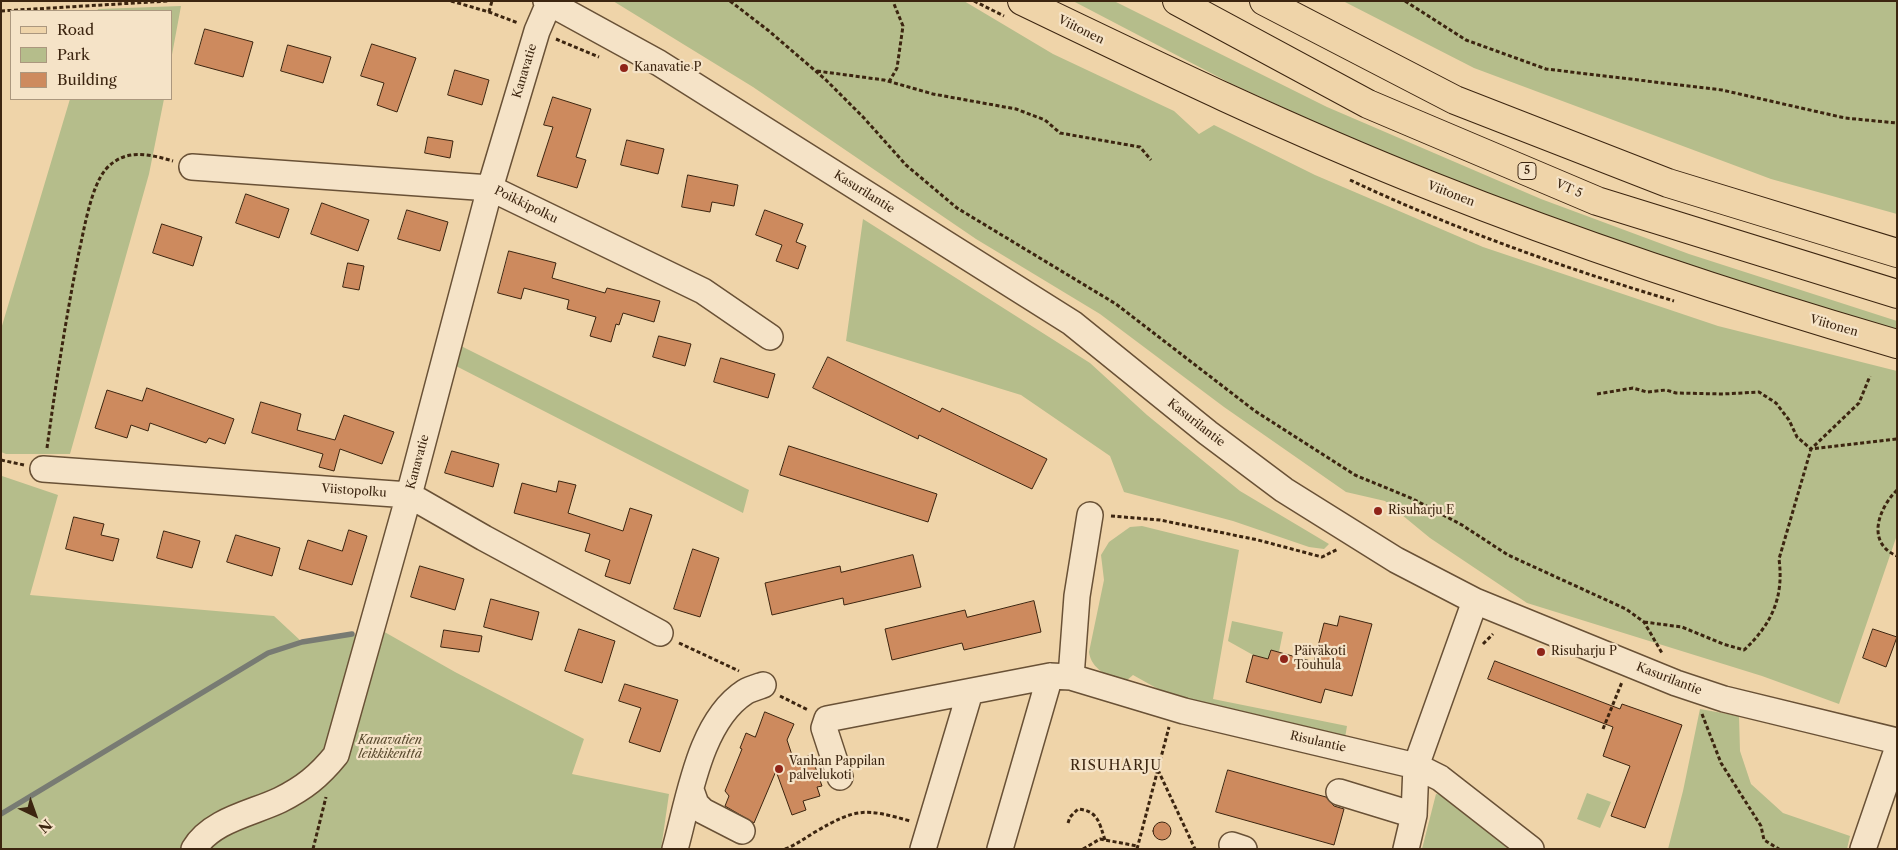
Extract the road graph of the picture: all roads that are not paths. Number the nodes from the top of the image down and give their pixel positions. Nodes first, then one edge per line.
1 (1022, 1) edge
2 (1177, 1) edge
3 (1264, 1) edge
4 (547, 2) edge
5 (192, 167) road end
6 (490, 188) junction
7 (1897, 253) edge
8 (1897, 294) edge
9 (770, 337) dead end
10 (1897, 344) edge
11 (43, 469) road end
12 (409, 495) junction
13 (1090, 515) road end
14 (1475, 601) junction
15 (660, 633) dead end
16 (1060, 676) junction
17 (763, 685) dead end
18 (970, 692) junction
19 (1897, 741) edge
20 (1897, 750) edge
21 (1416, 766) junction
22 (840, 777) dead end
23 (691, 790) junction
24 (1339, 792) dead end
25 (1414, 815) junction
26 (742, 832) dead end
27 (927, 838) edge
28 (194, 849) edge
29 (676, 849) edge
30 (1000, 849) edge
31 (1406, 849) edge
32 (1532, 849) edge
33 (1863, 849) edge

1 - 10 main road, Viitonen
2 - 8 main road, VT 5 / 5
3 - 7 main road
4 - 6 street, Kanavatie
4 - 14 street, Kasurilantie
5 - 6 street, Poikkipolku
6 - 9 street, Poikkipolku
6 - 12 street, Kanavatie
11 - 12 street, Viistopolku
12 - 15 street, Viistopolku
12 - 28 street, Kanavatie
13 - 16 street
14 - 19 street, Kasurilantie
14 - 21 street
16 - 18 street
16 - 21 street, Risulantie
16 - 30 street
17 - 23 street
18 - 22 street
18 - 27 street
20 - 33 street
21 - 25 street
21 - 32 street, Risulantie
23 - 26 street
23 - 29 street
24 - 25 street
25 - 31 street

